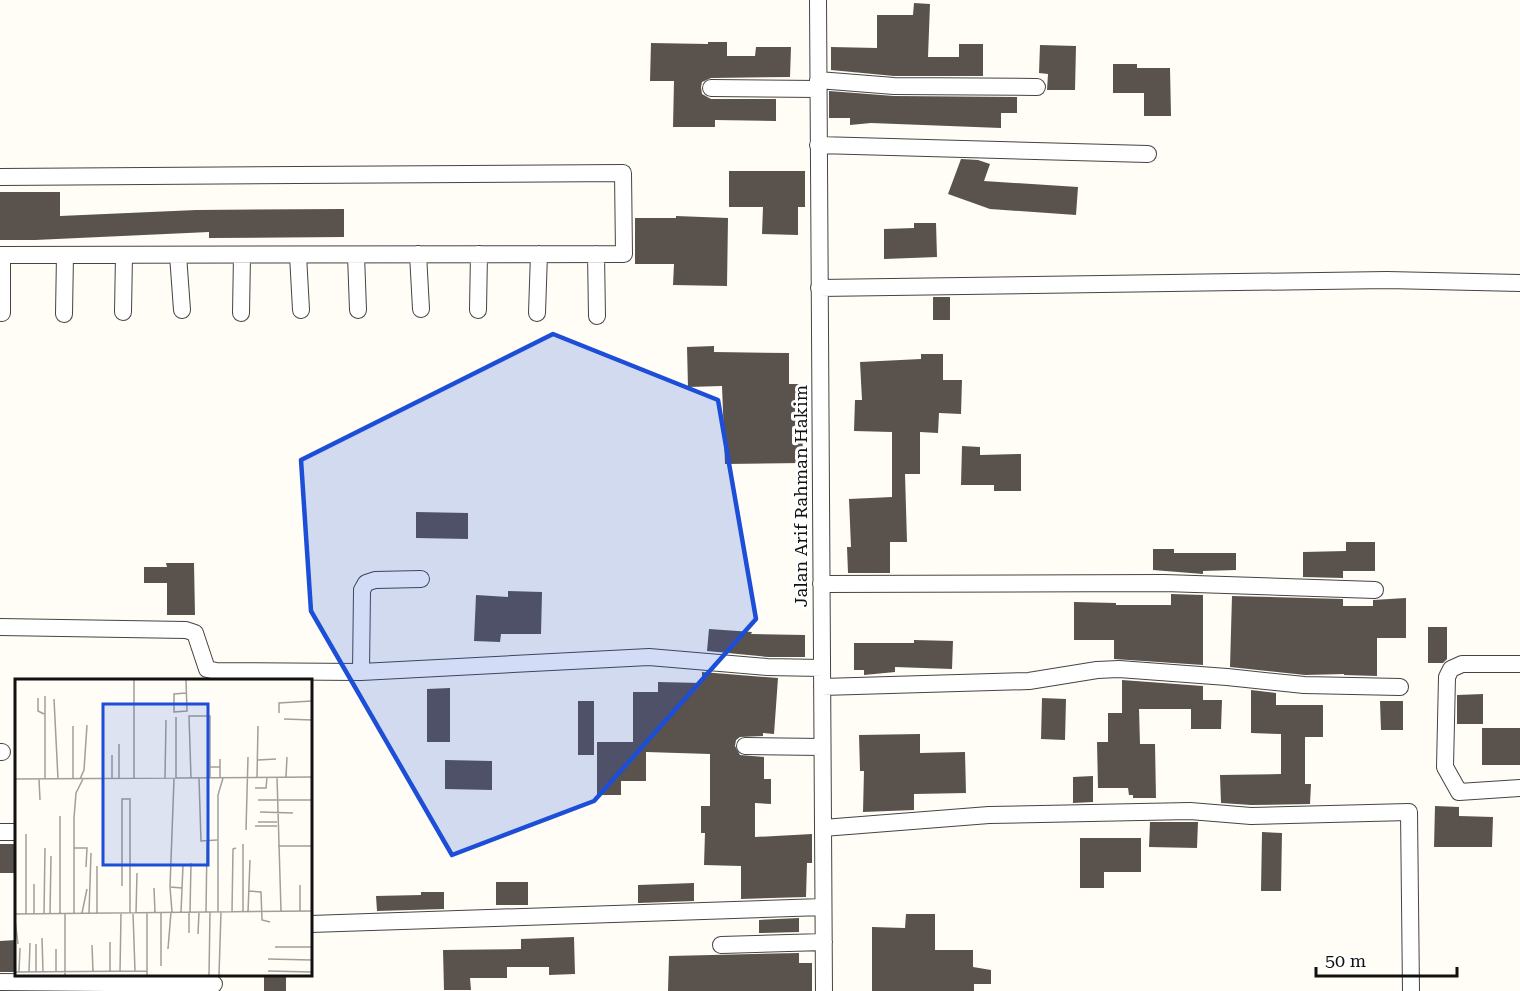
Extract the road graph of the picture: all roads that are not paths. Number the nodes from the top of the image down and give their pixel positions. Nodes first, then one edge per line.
1 (818, 0) edge
2 (818, 84) junction
3 (1037, 87) dead end
4 (711, 88) dead end
5 (818, 145) junction
6 (1148, 154) dead end
7 (0, 177) edge
8 (418, 254) junction
9 (479, 254) junction
10 (538, 254) junction
11 (596, 254) junction
12 (1, 255) edge
13 (65, 255) junction
14 (124, 255) junction
15 (178, 255) junction
16 (242, 255) junction
17 (298, 255) junction
18 (356, 255) junction
19 (1520, 283) edge
20 (819, 288) junction
21 (421, 309) dead end
22 (182, 310) dead end
23 (301, 310) dead end
24 (358, 310) dead end
25 (478, 310) dead end
26 (123, 312) dead end
27 (2, 313) dead end
28 (241, 313) dead end
29 (537, 313) dead end
30 (64, 314) dead end
31 (597, 316) dead end
32 (421, 579) dead end
33 (821, 584) junction
34 (1375, 590) dead end
35 (0, 627) edge
36 (1520, 664) edge
37 (822, 668) junction
38 (361, 672) junction
39 (822, 687) junction
40 (1400, 687) dead end
41 (745, 746) dead end
42 (822, 747) junction
43 (1520, 788) edge
44 (823, 828) junction
45 (823, 907) junction
46 (312, 924) edge
47 (824, 942) junction
48 (721, 945) dead end
49 (0, 982) edge
50 (215, 983) edge
51 (824, 991) edge
52 (1411, 991) edge

1 - 2 street, Jalan Arif Rahman Hakim
2 - 3 street
2 - 4 street
2 - 5 street, Jalan Arif Rahman Hakim
5 - 6 street
5 - 20 street, Jalan Arif Rahman Hakim
7 - 11 street
8 - 9 street
8 - 18 street
8 - 21 street
9 - 10 street
9 - 25 street
10 - 11 street
10 - 29 street
11 - 31 street
12 - 13 street
12 - 27 street
13 - 14 street
13 - 30 street
14 - 15 street
14 - 26 street
15 - 16 street
15 - 22 street
16 - 17 street
16 - 28 street
17 - 18 street
17 - 23 street
18 - 24 street
19 - 20 street
20 - 33 street, Jalan Arif Rahman Hakim
32 - 38 street
33 - 34 street
33 - 37 street, Jalan Arif Rahman Hakim
35 - 38 street
36 - 43 street
37 - 38 street
37 - 39 street, Jalan Arif Rahman Hakim
39 - 40 street
39 - 42 street, Jalan Arif Rahman Hakim
41 - 42 street
42 - 44 street, Jalan Arif Rahman Hakim
44 - 45 street, Jalan Arif Rahman Hakim
44 - 52 street
45 - 46 street
45 - 47 street, Jalan Arif Rahman Hakim
47 - 48 street
47 - 51 street, Jalan Arif Rahman Hakim
49 - 50 street

